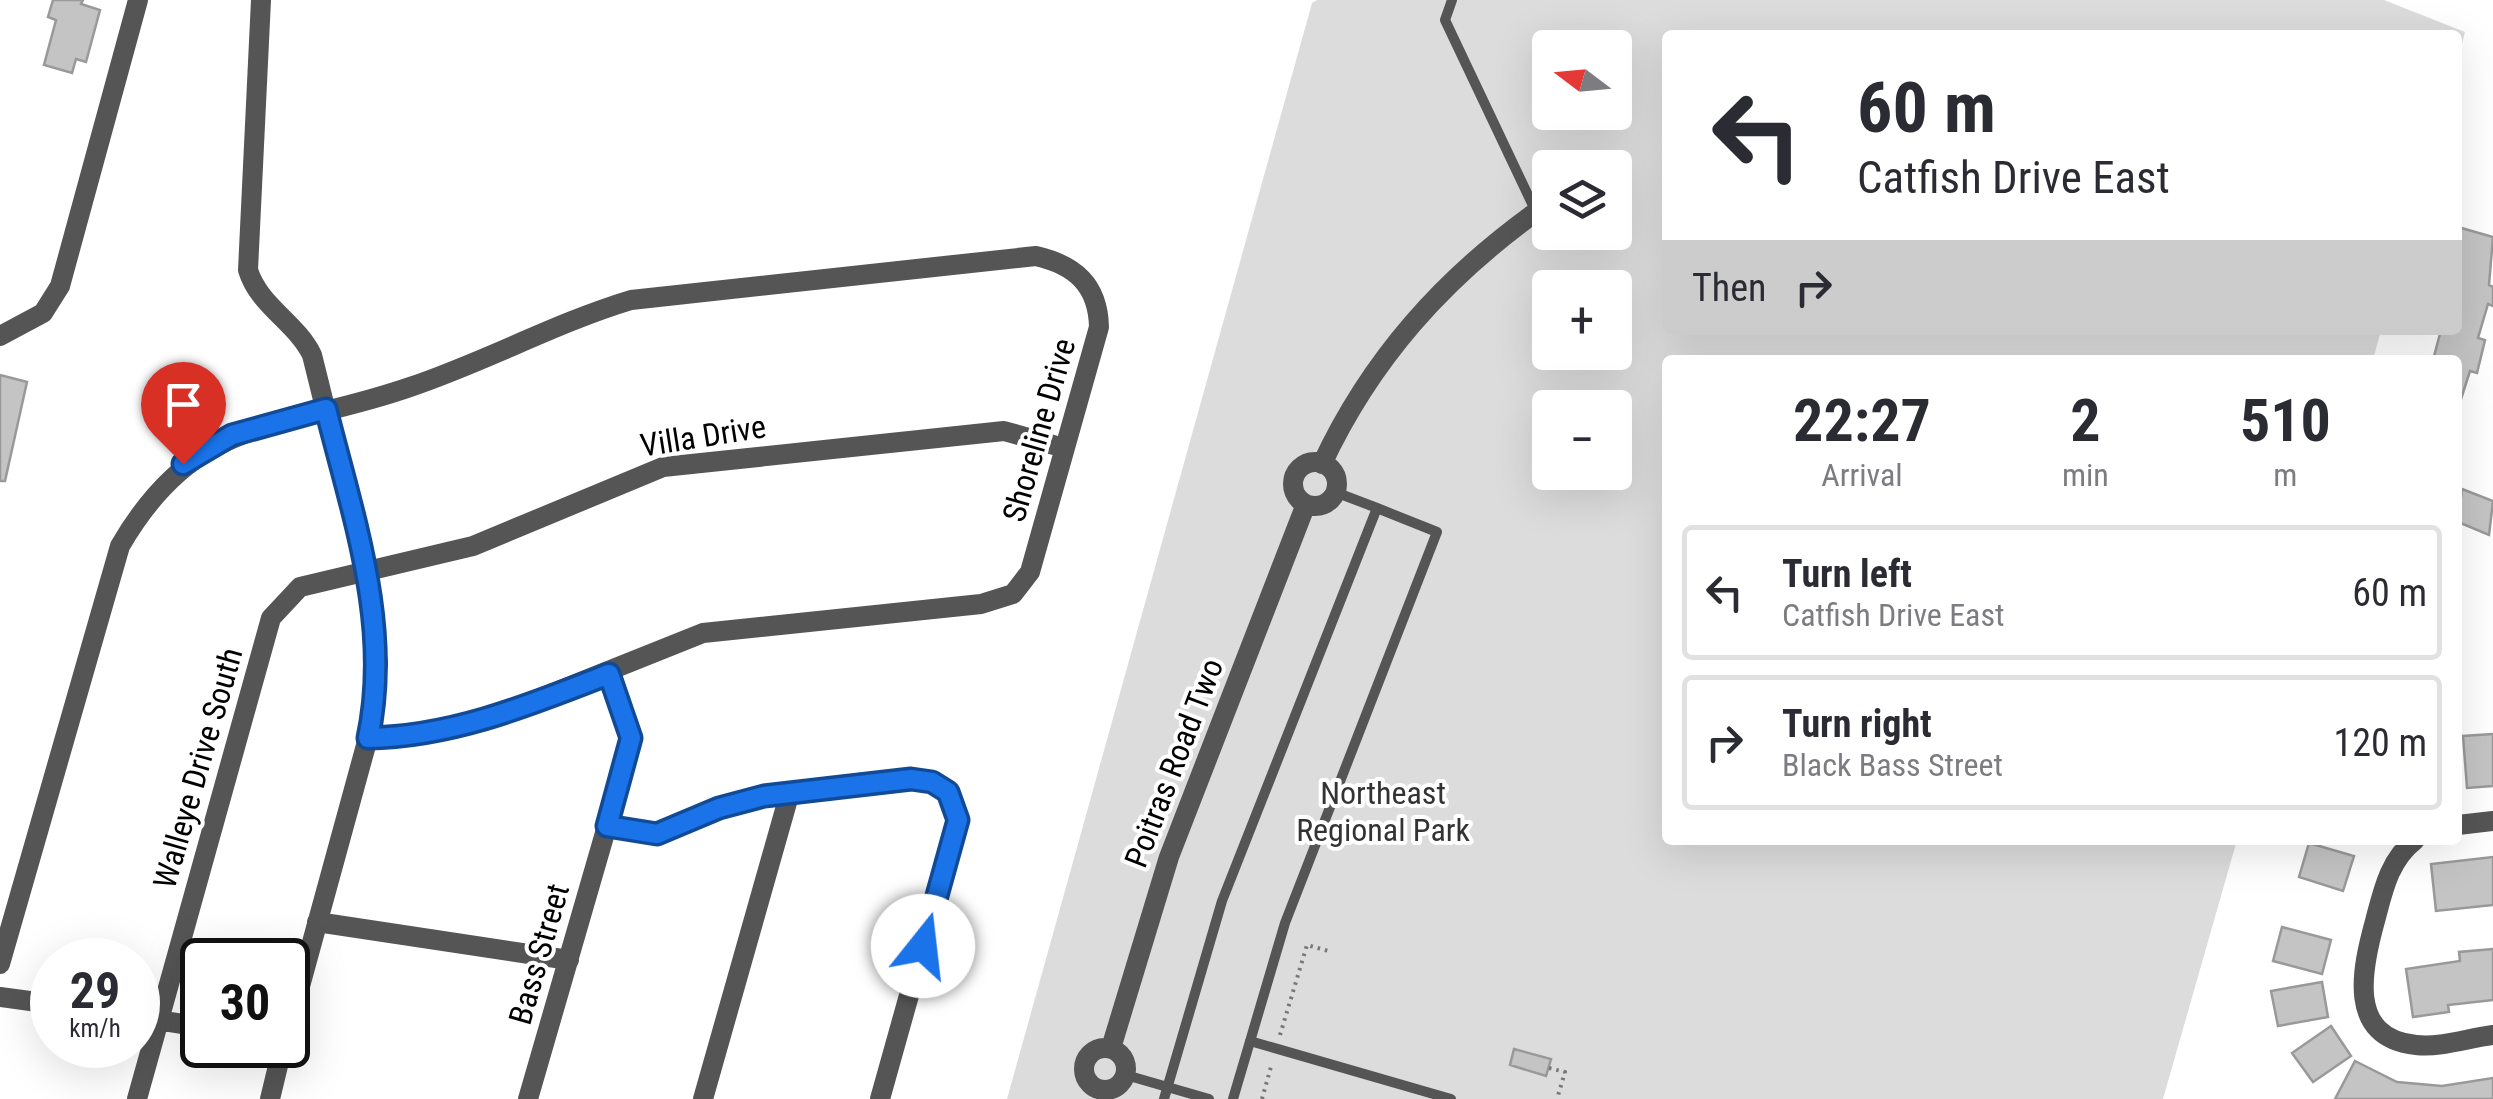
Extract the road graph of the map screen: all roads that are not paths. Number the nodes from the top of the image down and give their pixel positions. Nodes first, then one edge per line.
1 (138, 0) edge
2 (261, 0) edge
3 (1452, 0) edge
4 (1532, 204) edge
5 (1532, 215) edge
6 (0, 336) edge
7 (326, 409) junction
8 (1064, 448) junction
9 (1322, 464) junction
10 (1335, 492) junction
11 (1306, 504) junction
12 (1377, 508) junction
13 (366, 573) junction
14 (609, 674) junction
15 (368, 738) junction
16 (790, 792) junction
17 (2493, 821) edge
18 (2462, 825) edge
19 (607, 826) junction
20 (2411, 845) edge
21 (317, 922) junction
22 (310, 948) edge
23 (569, 960) junction
24 (0, 964) edge
25 (160, 980) edge
26 (0, 997) edge
27 (30, 1001) edge
28 (2493, 1035) edge
29 (1250, 1041) junction
30 (1111, 1048) junction
31 (142, 1068) edge
32 (278, 1068) edge
33 (1126, 1075) junction
34 (1165, 1093) edge
35 (1097, 1094) edge
36 (138, 1099) edge
37 (270, 1099) edge
38 (528, 1099) edge
39 (703, 1099) edge
40 (880, 1099) edge
41 (1209, 1099) edge
42 (1233, 1099) edge
43 (1450, 1099) edge

1 - 6 street
2 - 7 street
3 - 4 lane
5 - 9 street, Poitras Road Two
7 - 8 street, Shoreline Drive
7 - 13 street
7 - 24 street, Shoreline Drive
8 - 13 street, Villa Drive
8 - 14 street, Shoreline Drive
9 - 10 street
9 - 11 street, Poitras Road Two
10 - 11 street
10 - 12 lane
11 - 30 street, Poitras Road Two
12 - 29 lane
12 - 34 lane
13 - 15 street
13 - 25 street, Walleye Drive South
14 - 15 street, Shoreline Drive
14 - 19 street, Bass Street
15 - 21 street
16 - 19 street
16 - 39 street
16 - 40 street
17 - 18 street
19 - 23 street, Bass Street
20 - 28 street
21 - 22 street
21 - 23 street
23 - 38 street, Bass Street
26 - 27 street
29 - 42 lane
29 - 43 lane
30 - 33 street
30 - 35 street, Poitras Road Two
31 - 36 street, Walleye Drive South
32 - 37 street
33 - 34 lane
33 - 35 street, Poitras Road Two
34 - 41 lane

